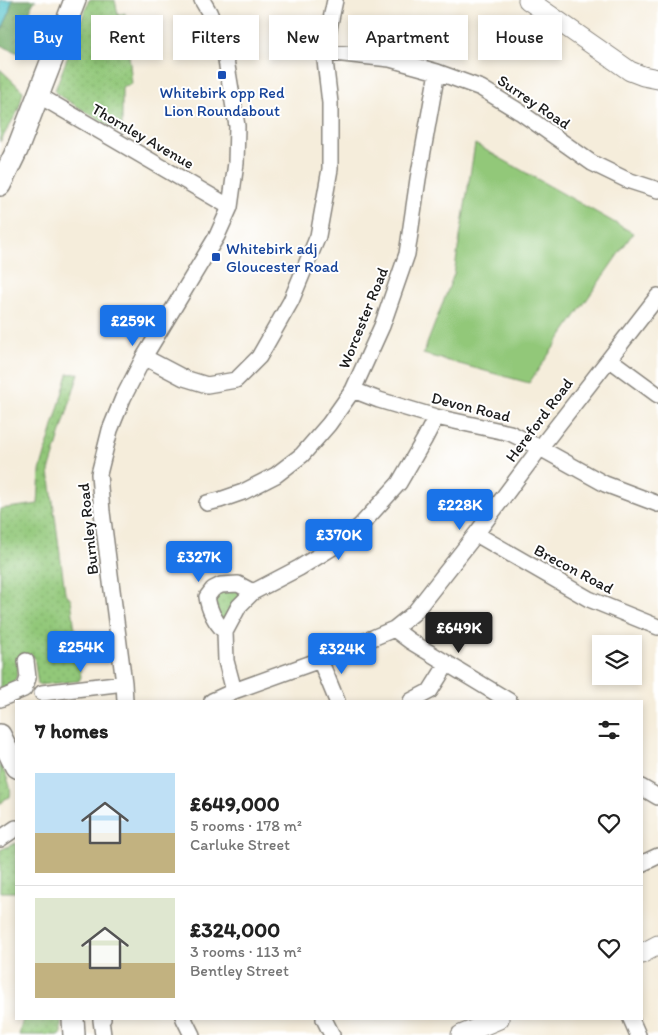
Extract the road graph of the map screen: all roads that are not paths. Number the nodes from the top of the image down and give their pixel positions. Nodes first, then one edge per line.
1 (75, 0) edge
2 (335, 0) edge
3 (528, 0) edge
4 (206, 2) edge
5 (332, 15) edge
6 (338, 53) edge
7 (325, 60) edge
8 (437, 72) junction
9 (658, 79) edge
10 (38, 95) junction
11 (0, 185) edge
12 (658, 190) edge
13 (230, 207) junction
14 (658, 296) edge
15 (144, 357) junction
16 (609, 359) junction
17 (353, 390) junction
18 (658, 395) edge
19 (436, 417) junction
20 (540, 448) junction
21 (207, 503) dead end
22 (658, 504) edge
23 (476, 534) junction
24 (253, 592) junction
25 (658, 627) edge
26 (394, 629) junction
27 (225, 632) junction
28 (320, 660) junction
29 (26, 661) dead end
30 (447, 664) junction
31 (124, 683) junction
32 (234, 691) junction
33 (49, 695) edge
34 (0, 698) edge
35 (125, 700) edge
36 (214, 700) edge
37 (338, 700) edge
38 (413, 700) edge
39 (507, 700) edge
40 (0, 735) edge
41 (15, 765) edge
42 (643, 788) edge
43 (658, 797) edge
44 (15, 829) edge
45 (0, 839) edge
46 (658, 856) edge
47 (643, 863) edge
48 (658, 946) edge
49 (643, 953) edge
50 (73, 1020) edge
51 (101, 1020) edge
52 (184, 1020) edge
53 (324, 1020) edge
54 (498, 1020) edge
55 (631, 1020) edge
56 (482, 1027) edge
57 (74, 1035) edge
58 (103, 1035) edge
59 (192, 1035) edge
60 (332, 1035) edge
61 (462, 1035) edge
62 (638, 1035) edge

1 - 10 highway
2 - 5 street
3 - 9 main road
4 - 13 street, Burnley Road
6 - 8 street, Surrey Road
7 - 15 street
8 - 12 street, Surrey Road
8 - 17 street, Worcester Road
10 - 11 highway
10 - 13 street, Thornley Avenue
13 - 15 street, Burnley Road
14 - 16 street, Hereford Road
15 - 31 street, Burnley Road
16 - 18 street
16 - 20 street, Hereford Road
17 - 19 street, Devon Road
17 - 21 street, Worcester Road
19 - 20 street, Devon Road
19 - 24 street
20 - 22 street, Devon Road
20 - 23 street, Hereford Road
23 - 25 street, Brecon Road
23 - 26 street, Hereford Road
24 - 27 street
24 - 27 street
26 - 28 street, Hereford Road
26 - 30 street
27 - 32 street
28 - 32 street, Hereford Road
28 - 37 street
29 - 34 street
30 - 38 street
30 - 39 street
31 - 33 street
31 - 35 street, Burnley Road
32 - 36 street, Hereford Road
40 - 41 highway
42 - 43 street
44 - 45 street
46 - 47 street
48 - 49 main road
50 - 57 highway
51 - 58 street
52 - 59 street
53 - 60 street
54 - 56 main road
55 - 62 street
56 - 61 main road

